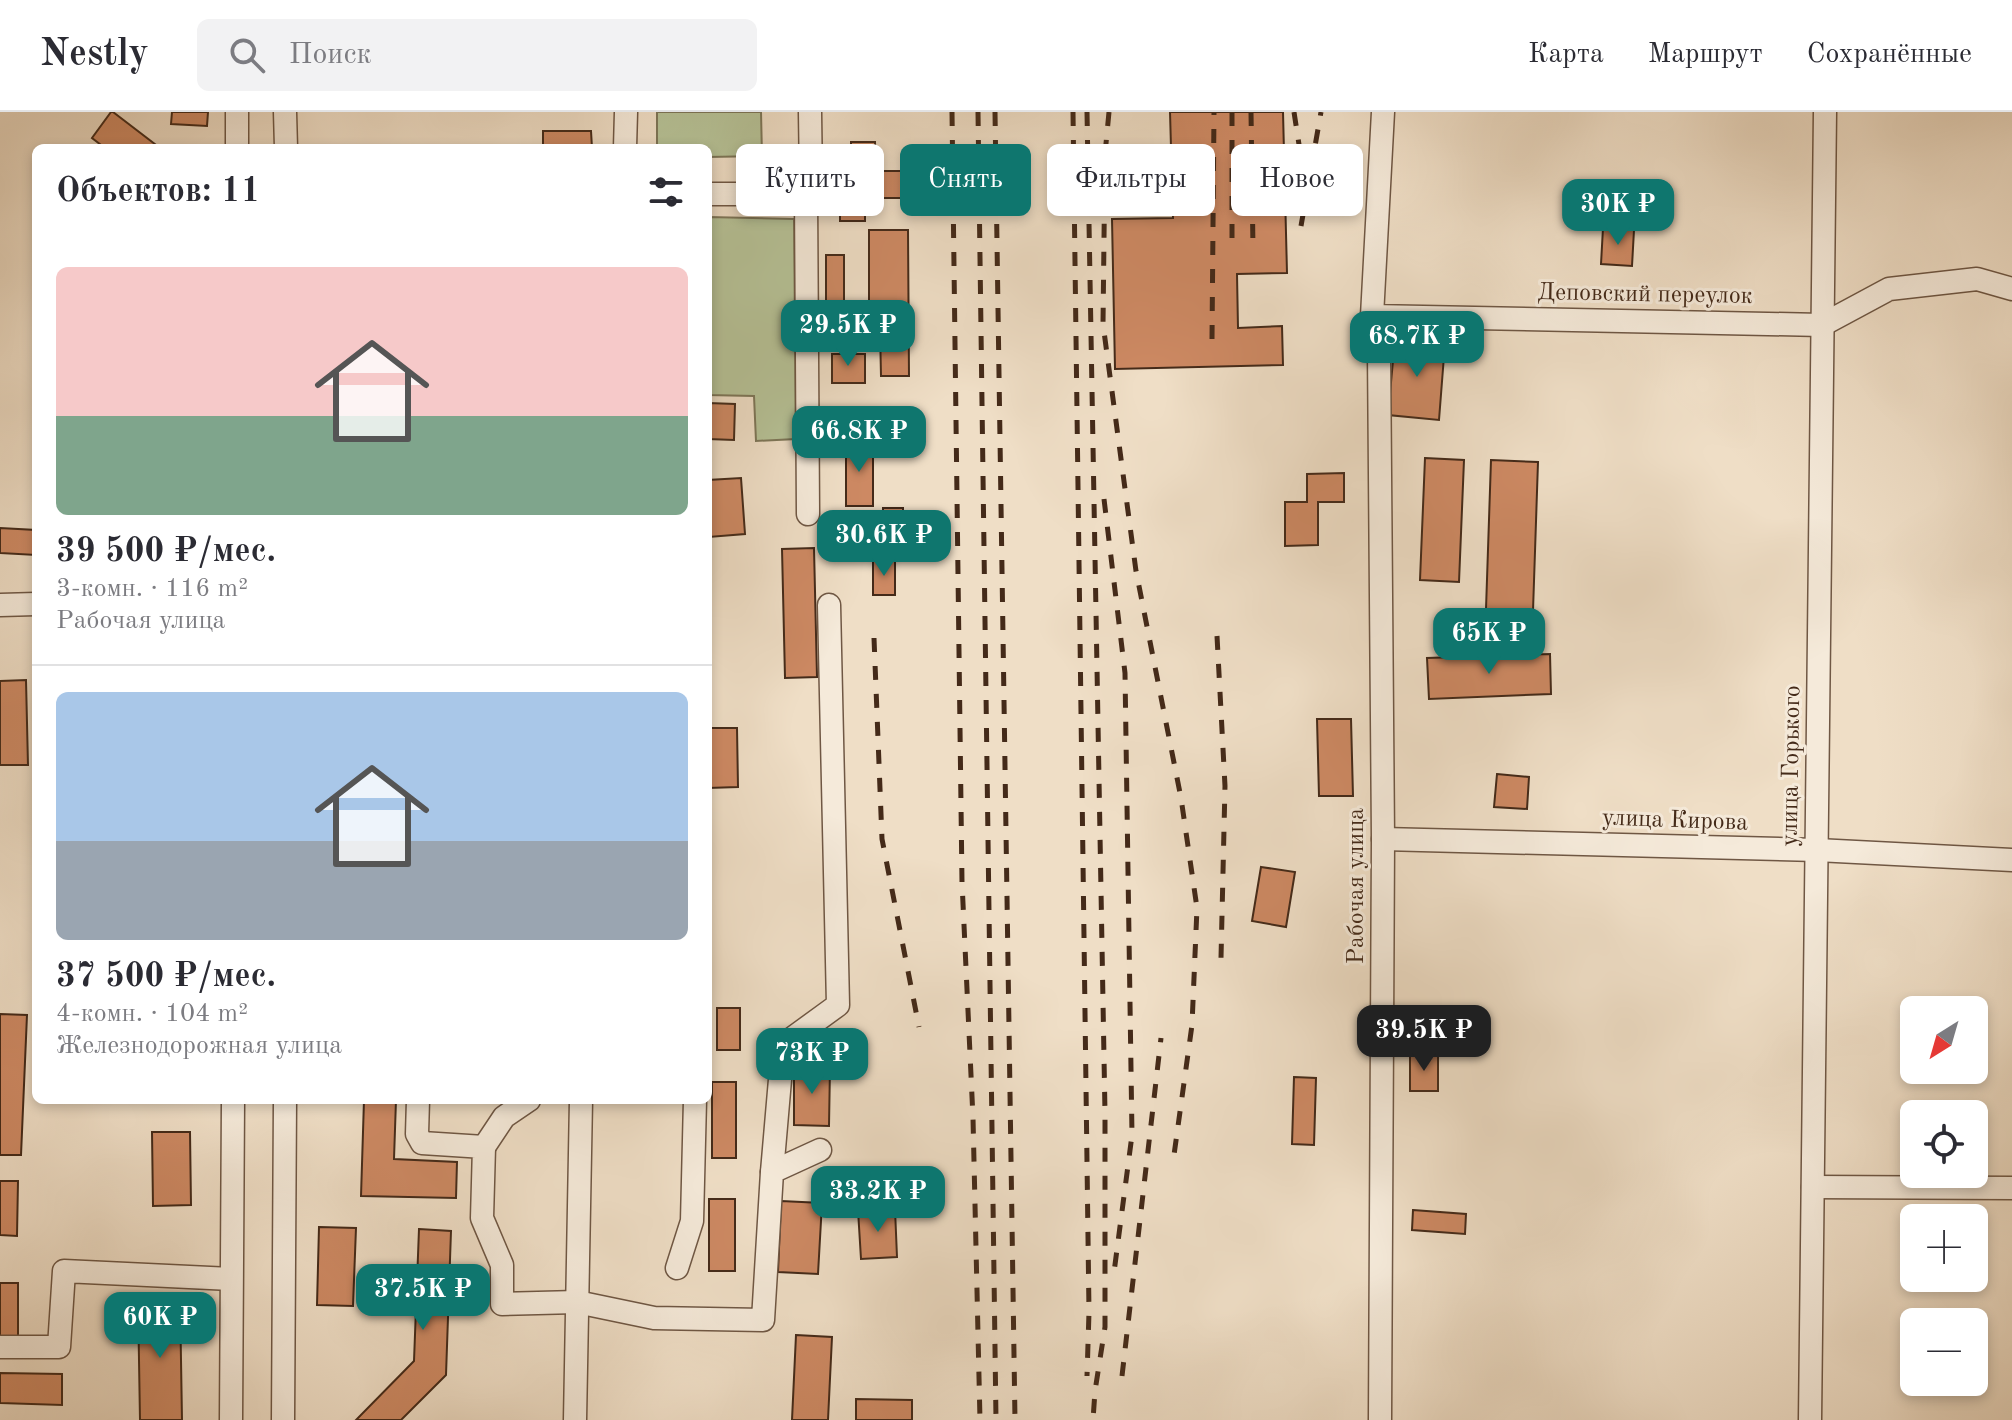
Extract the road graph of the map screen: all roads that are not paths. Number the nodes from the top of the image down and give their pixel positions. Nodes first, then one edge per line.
1 (237, 112) edge
2 (285, 112) edge
3 (626, 112) edge
4 (637, 112) edge
5 (810, 112) edge
6 (1383, 112) edge
7 (1825, 112) edge
8 (237, 144) edge
9 (286, 144) edge
10 (625, 144) edge
11 (637, 144) edge
12 (712, 181) edge
13 (712, 194) edge
14 (2012, 289) edge
15 (1822, 325) junction
16 (1379, 352) dead end
17 (808, 514) dead end
18 (32, 604) edge
19 (0, 605) edge
20 (829, 605) dead end
21 (1383, 839) junction
22 (1817, 850) junction
23 (2012, 860) edge
24 (233, 1104) edge
25 (285, 1104) edge
26 (418, 1104) edge
27 (523, 1104) edge
28 (581, 1104) edge
29 (695, 1104) edge
30 (484, 1147) junction
31 (820, 1150) dead end
32 (772, 1172) junction
33 (1813, 1187) junction
34 (2012, 1188) edge
35 (677, 1268) dead end
36 (231, 1279) junction
37 (577, 1302) junction
38 (0, 1347) edge
39 (231, 1420) edge
40 (283, 1420) edge
41 (575, 1420) edge
42 (1380, 1420) edge
43 (1810, 1420) edge

1 - 8 street
2 - 9 street
3 - 10 street
4 - 11 street
5 - 12 street
6 - 15 street, Деповский переулок
7 - 15 street, улица Горького
13 - 17 street
14 - 15 street
15 - 22 street, улица Горького
16 - 21 street, Рабочая улица
18 - 19 street
20 - 32 street
21 - 22 street, улица Кирова
21 - 42 street, Рабочая улица
22 - 23 street, улица Кирова
22 - 33 street, улица Горького
24 - 36 street
25 - 40 street
26 - 30 street
27 - 30 street
28 - 37 street
29 - 35 street
30 - 37 street
31 - 32 street
32 - 37 street
33 - 34 street
33 - 43 street, улица Горького
36 - 38 street
36 - 39 street
37 - 41 street

